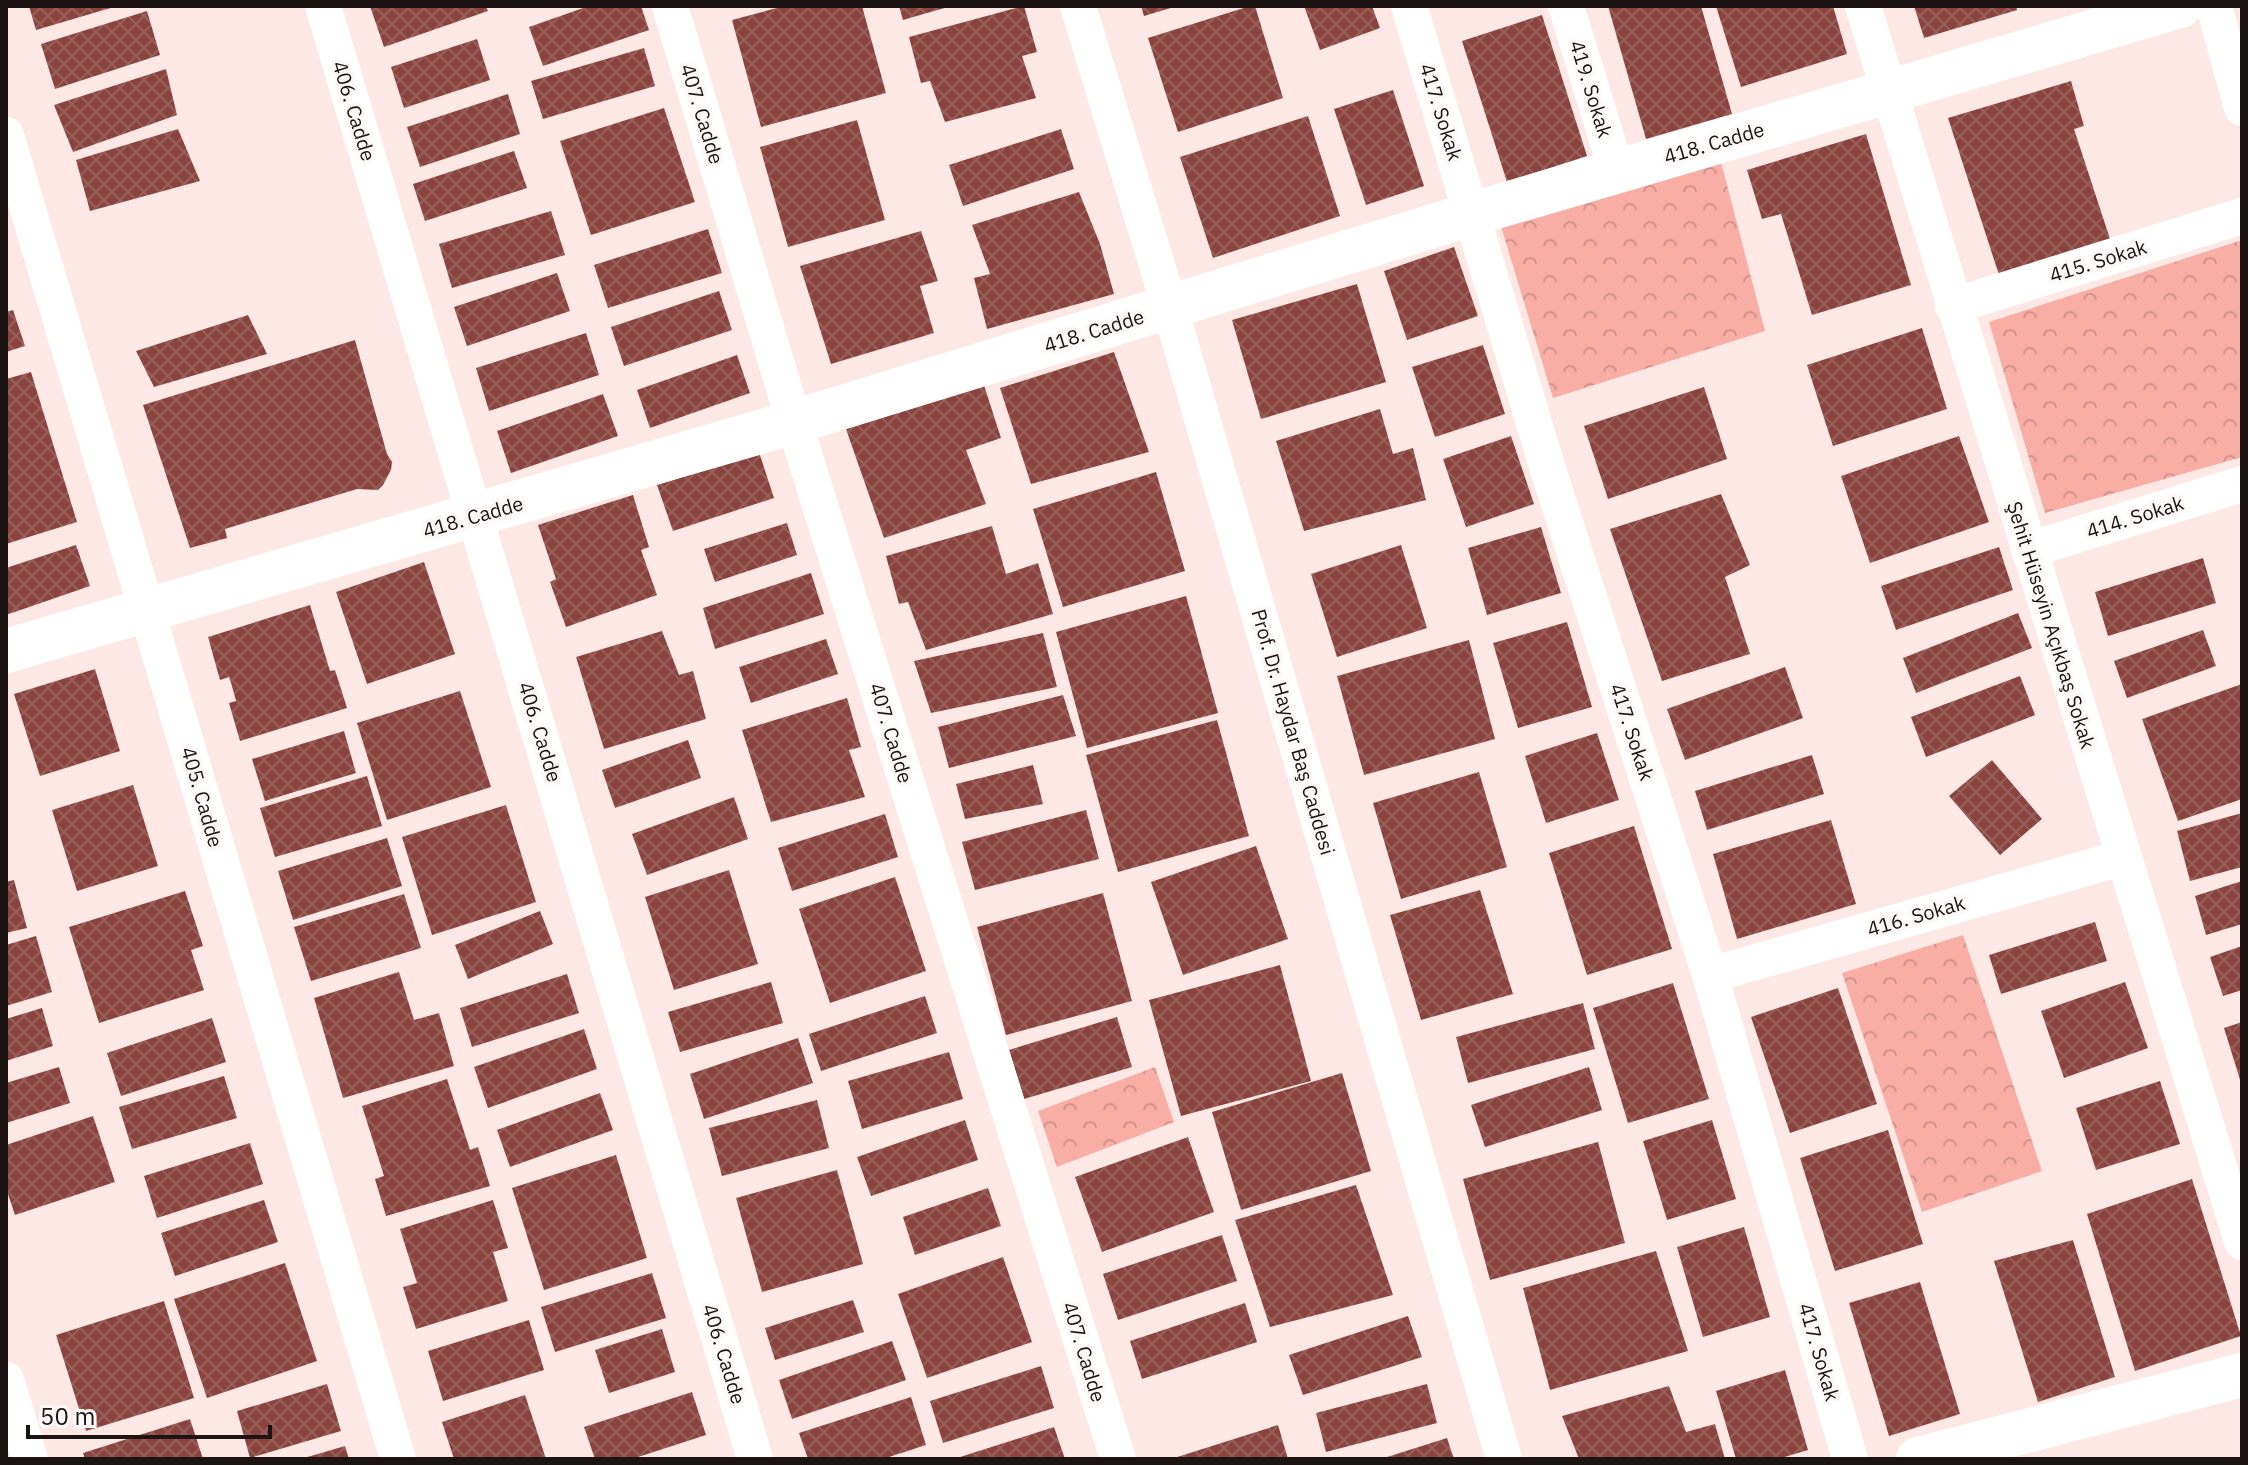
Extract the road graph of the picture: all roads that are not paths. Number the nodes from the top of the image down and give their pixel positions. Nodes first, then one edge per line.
1 (323, 6) edge
2 (670, 6) edge
3 (1078, 6) edge
4 (1409, 6) edge
5 (1566, 6) edge
6 (1863, 6) edge
7 (2180, 6) edge
8 (2214, 6) edge
9 (1888, 92) junction
10 (2242, 108) edge
11 (6, 135) edge
12 (1617, 172) junction
13 (1472, 214) junction
14 (2242, 216) edge
15 (1953, 306) junction
16 (1170, 308) junction
17 (794, 422) junction
18 (2242, 484) edge
19 (476, 516) junction
20 (2028, 550) junction
21 (148, 611) junction
22 (6, 651) edge
23 (2122, 858) junction
24 (1710, 975) junction
25 (2242, 1242) edge
26 (2242, 1375) edge
27 (6, 1380) edge
28 (30, 1459) edge
29 (398, 1459) edge
30 (755, 1459) edge
31 (1118, 1459) edge
32 (1504, 1459) edge
33 (1850, 1459) edge
34 (1918, 1459) edge

1 - 19 street, 406. Cadde
2 - 17 street, 407. Cadde
3 - 16 street, Prof. Dr. Haydar Baş Caddesi
4 - 13 street, 417. Sokak
5 - 12 street, 419. Sokak
6 - 9 street, Şehit Hüseyin Açıkbaş Sokak
7 - 9 street, 418. Cadde
8 - 10 street
9 - 12 street, 418. Cadde
9 - 15 street, Şehit Hüseyin Açıkbaş Sokak
11 - 21 street, 405. Cadde
12 - 13 street, 418. Cadde
13 - 16 street, 418. Cadde
13 - 24 street, 417. Sokak
14 - 15 street, 415. Sokak
15 - 20 street, Şehit Hüseyin Açıkbaş Sokak
16 - 17 street, 418. Cadde
16 - 32 street, Prof. Dr. Haydar Baş Caddesi
17 - 19 street, 418. Cadde
17 - 31 street, 407. Cadde
18 - 20 street, 414. Sokak
19 - 21 street, 418. Cadde
19 - 30 street, 406. Cadde
20 - 23 street, Şehit Hüseyin Açıkbaş Sokak
21 - 22 street, 418. Cadde
21 - 29 street, 405. Cadde
23 - 24 street, 416. Sokak
23 - 25 street, Şehit Hüseyin Açıkbaş Sokak
24 - 33 street, 417. Sokak
26 - 34 street
27 - 28 street

